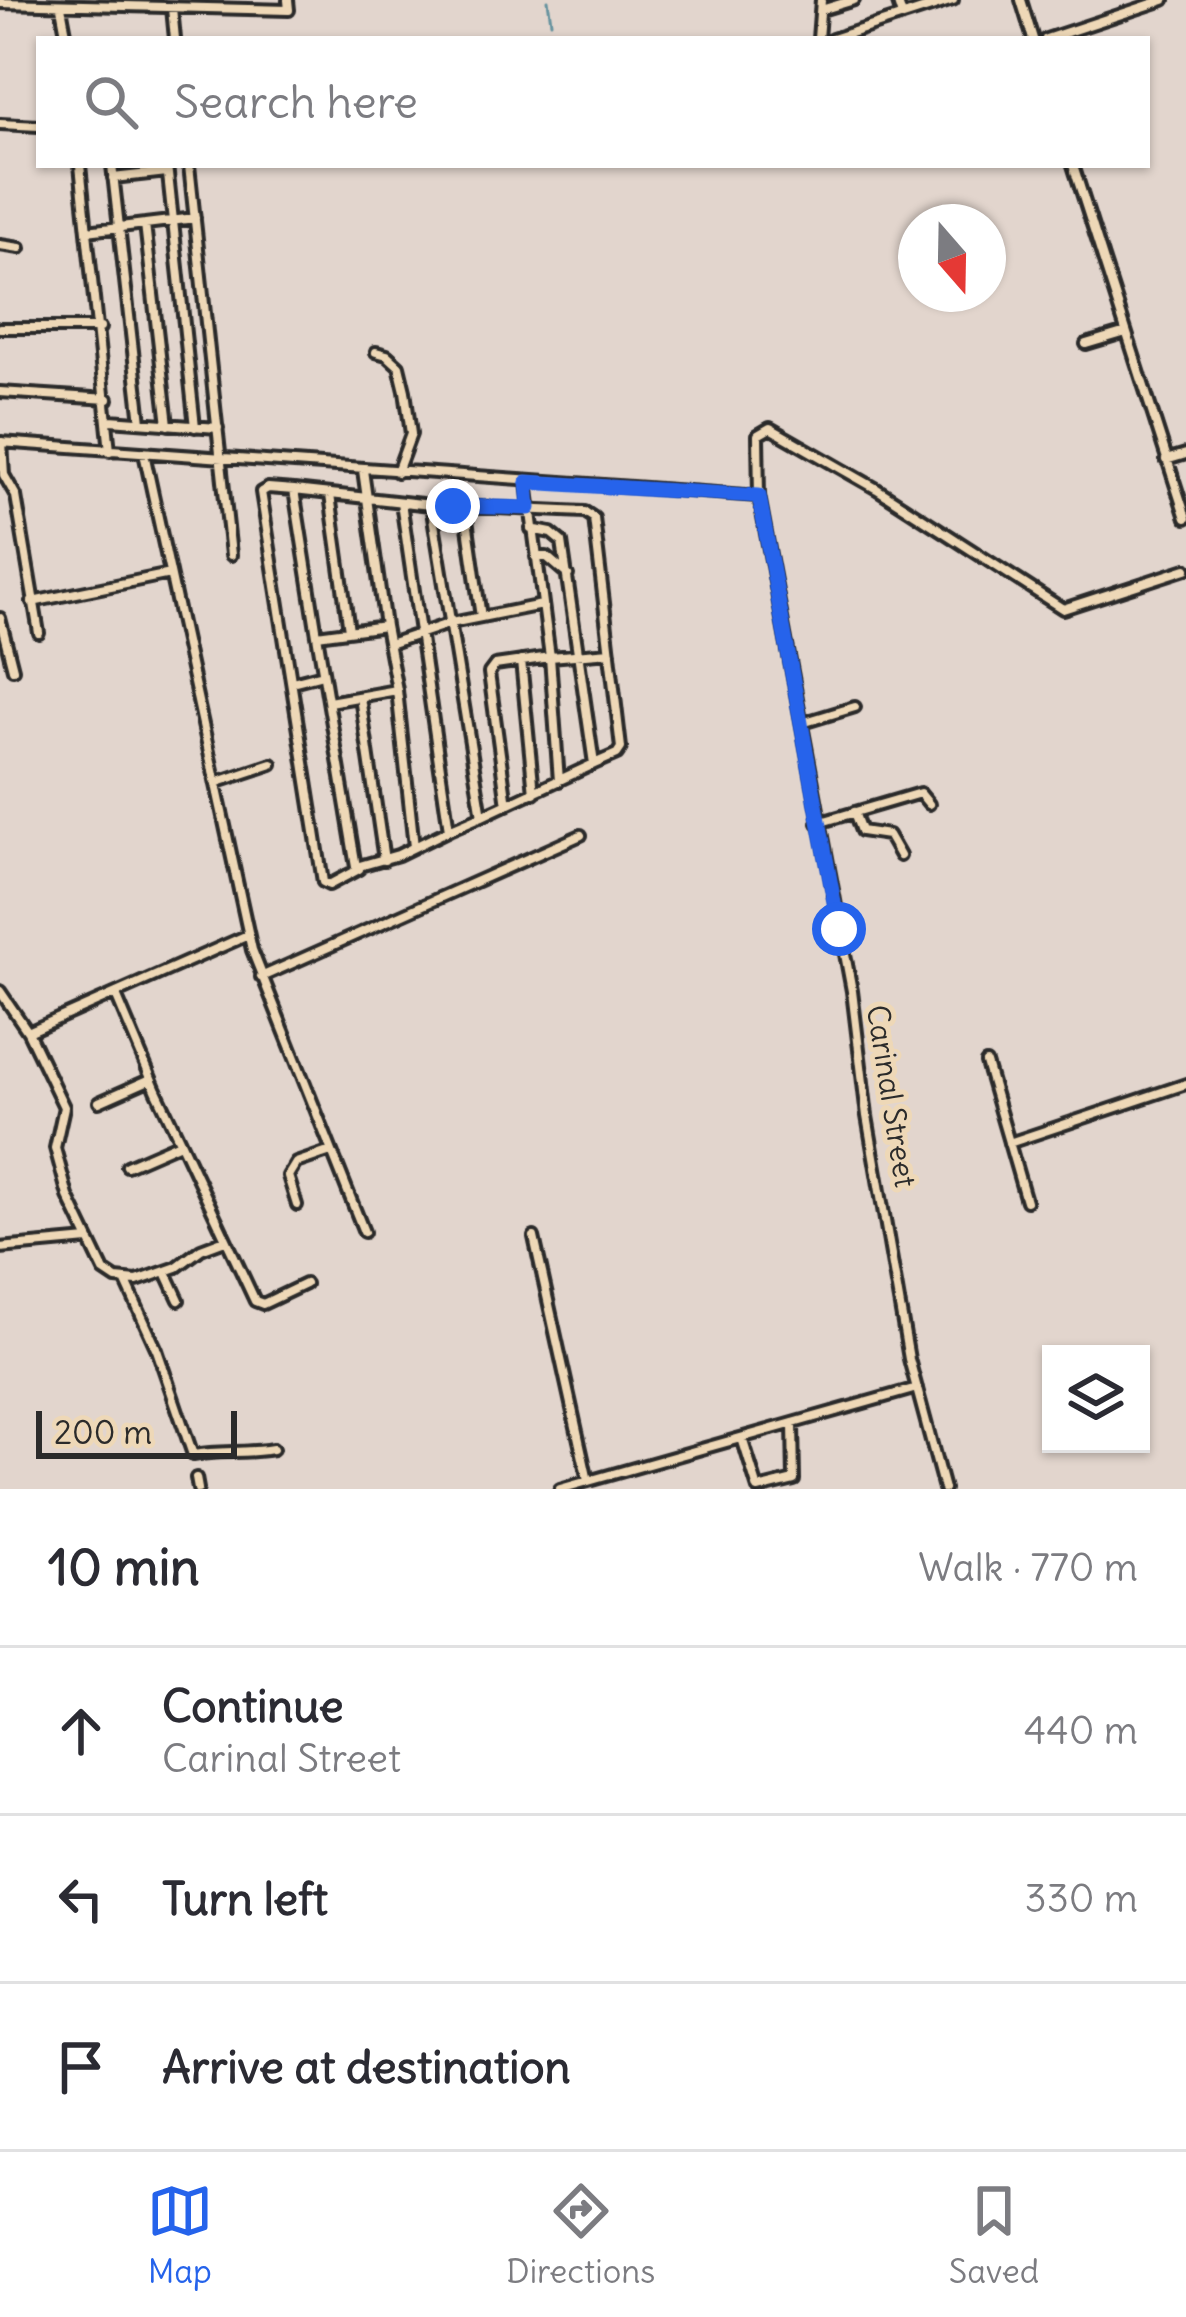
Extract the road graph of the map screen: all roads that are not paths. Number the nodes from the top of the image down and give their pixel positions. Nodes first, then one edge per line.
1 (288, 0) edge
2 (854, 0) edge
3 (897, 0) edge
4 (953, 0) edge
5 (1021, 0) edge
6 (1164, 0) edge
7 (0, 3) edge
8 (931, 3) edge
9 (95, 4) edge
10 (148, 4) edge
11 (821, 5) edge
12 (62, 7) junction
13 (172, 8) junction
14 (902, 16) junction
15 (67, 36) edge
16 (176, 36) edge
17 (818, 36) edge
18 (841, 36) edge
19 (1033, 36) edge
20 (1055, 36) edge
21 (0, 124) edge
22 (36, 127) edge
23 (80, 168) edge
24 (112, 168) edge
25 (190, 168) edge
26 (1073, 168) edge
27 (167, 169) edge
28 (140, 170) edge
29 (113, 178) junction
30 (195, 218) junction
31 (173, 220) junction
32 (146, 224) junction
33 (119, 227) junction
34 (87, 231) junction
35 (0, 245) edge
36 (20, 248) dead end
37 (0, 328) edge
38 (100, 328) junction
39 (1126, 332) junction
40 (1086, 344) dead end
41 (376, 352) dead end
42 (0, 392) edge
43 (107, 399) junction
44 (110, 420) junction
45 (141, 422) junction
46 (168, 424) junction
47 (195, 427) junction
48 (218, 428) junction
49 (1, 442) edge
50 (110, 451) junction
51 (144, 453) junction
52 (1186, 454) edge
53 (221, 459) junction
54 (1166, 460) junction
55 (363, 470) junction
56 (398, 472) junction
57 (527, 482) junction
58 (294, 490) junction
59 (330, 495) junction
60 (759, 496) junction
61 (364, 497) junction
62 (401, 502) junction
63 (430, 505) junction
64 (465, 506) junction
65 (529, 508) junction
66 (1186, 516) edge
67 (531, 529) junction
68 (231, 555) dead end
69 (536, 557) junction
70 (1186, 568) edge
71 (170, 574) junction
72 (568, 575) junction
73 (32, 602) junction
74 (542, 604) junction
75 (481, 616) junction
76 (0, 618) edge
77 (451, 622) junction
78 (385, 626) junction
79 (350, 630) junction
80 (39, 633) dead end
81 (422, 634) junction
82 (317, 635) junction
83 (389, 644) junction
84 (610, 652) junction
85 (580, 655) junction
86 (550, 657) junction
87 (521, 661) junction
88 (13, 670) dead end
89 (323, 674) junction
90 (292, 682) junction
91 (397, 690) junction
92 (360, 697) junction
93 (328, 702) junction
94 (856, 707) dead end
95 (802, 723) junction
96 (272, 764) dead end
97 (594, 764) junction
98 (218, 782) junction
99 (559, 782) junction
100 (534, 793) junction
101 (929, 804) dead end
102 (507, 805) junction
103 (854, 812) junction
104 (482, 816) junction
105 (818, 823) junction
106 (449, 830) junction
107 (581, 835) dead end
108 (414, 847) junction
109 (900, 856) dead end
110 (384, 860) junction
111 (359, 869) junction
112 (248, 935) junction
113 (261, 977) junction
114 (0, 991) edge
115 (116, 995) junction
116 (28, 1033) junction
117 (986, 1063) dead end
118 (151, 1078) junction
119 (1186, 1084) edge
120 (98, 1102) dead end
121 (180, 1143) junction
122 (1010, 1143) junction
123 (331, 1151) junction
124 (127, 1166) dead end
125 (1026, 1201) dead end
126 (297, 1205) dead end
127 (364, 1232) dead end
128 (534, 1237) dead end
129 (89, 1240) junction
130 (225, 1240) junction
131 (0, 1247) edge
132 (166, 1272) junction
133 (126, 1282) junction
134 (304, 1284) dead end
135 (179, 1300) dead end
136 (917, 1388) junction
137 (793, 1423) junction
138 (742, 1438) junction
139 (273, 1449) dead end
140 (588, 1481) junction
141 (560, 1489) edge
142 (944, 1489) edge

1 - 13 street
2 - 11 street
3 - 14 street
4 - 8 street
5 - 19 street
6 - 20 street
7 - 12 street
8 - 14 street
9 - 10 street
9 - 12 street
10 - 13 street
11 - 17 street
12 - 15 street
13 - 16 street
14 - 18 street
21 - 22 street
23 - 34 street
24 - 29 street
25 - 30 street
26 - 39 street
27 - 28 street
27 - 31 street
28 - 29 street
29 - 33 street
30 - 31 street
30 - 48 street
31 - 32 street
31 - 47 street
32 - 33 street
32 - 46 street
33 - 34 street
33 - 45 street
34 - 38 street
35 - 36 street
37 - 38 street
38 - 43 street
39 - 40 street
39 - 54 street
41 - 56 street
42 - 43 street
43 - 44 street
44 - 45 street
44 - 50 street
45 - 46 street
46 - 47 street
47 - 48 street
48 - 53 street
49 - 50 street
49 - 73 street
50 - 51 street
51 - 53 street
51 - 71 street
52 - 54 street
53 - 55 street
53 - 68 street
54 - 66 street
55 - 56 street
55 - 61 street
56 - 57 street
57 - 60 street
57 - 65 street
58 - 59 street
58 - 82 street
58 - 90 street
59 - 61 street
59 - 79 street
60 - 70 street, Carinal Street
60 - 95 street, Carinal Street
61 - 62 street
61 - 78 street
62 - 63 street
62 - 81 street
63 - 64 street
63 - 77 street
64 - 65 street
64 - 75 street
65 - 67 street
65 - 84 street
67 - 69 street
67 - 72 street
69 - 72 street
69 - 74 street
71 - 73 street
71 - 98 street
72 - 85 street
73 - 80 street
74 - 75 street
74 - 86 street
75 - 77 street
76 - 88 street
77 - 81 street
77 - 104 street
78 - 79 street
78 - 83 street
79 - 82 street
81 - 83 street
81 - 106 street
82 - 89 street
83 - 91 street
84 - 85 street
84 - 97 street
85 - 86 street
85 - 97 street
86 - 87 street
86 - 99 street
87 - 100 street
87 - 102 street
89 - 90 street
89 - 93 street
90 - 111 street
91 - 92 street
91 - 108 street
92 - 93 street
92 - 110 street
93 - 111 street
94 - 95 street
95 - 105 street, Carinal Street
96 - 98 street
97 - 99 street
98 - 112 street
99 - 100 street
100 - 102 street
101 - 103 street
102 - 104 street
103 - 105 street
103 - 109 street
104 - 106 street
105 - 136 street, Carinal Street
106 - 108 street
107 - 113 street
108 - 110 street
110 - 111 street
112 - 113 street
112 - 115 street
113 - 123 street
114 - 116 street
115 - 116 street
115 - 118 street
116 - 129 street
117 - 122 street
118 - 120 street
118 - 121 street
119 - 122 street
121 - 124 street
121 - 130 street
122 - 125 street
123 - 126 street
123 - 127 street
128 - 140 street
129 - 131 street
129 - 133 street
130 - 132 street
130 - 134 street
132 - 133 street
132 - 135 street
133 - 139 street
136 - 137 street
136 - 142 street, Carinal Street
137 - 138 street
137 - 138 street
138 - 140 street
140 - 141 street

